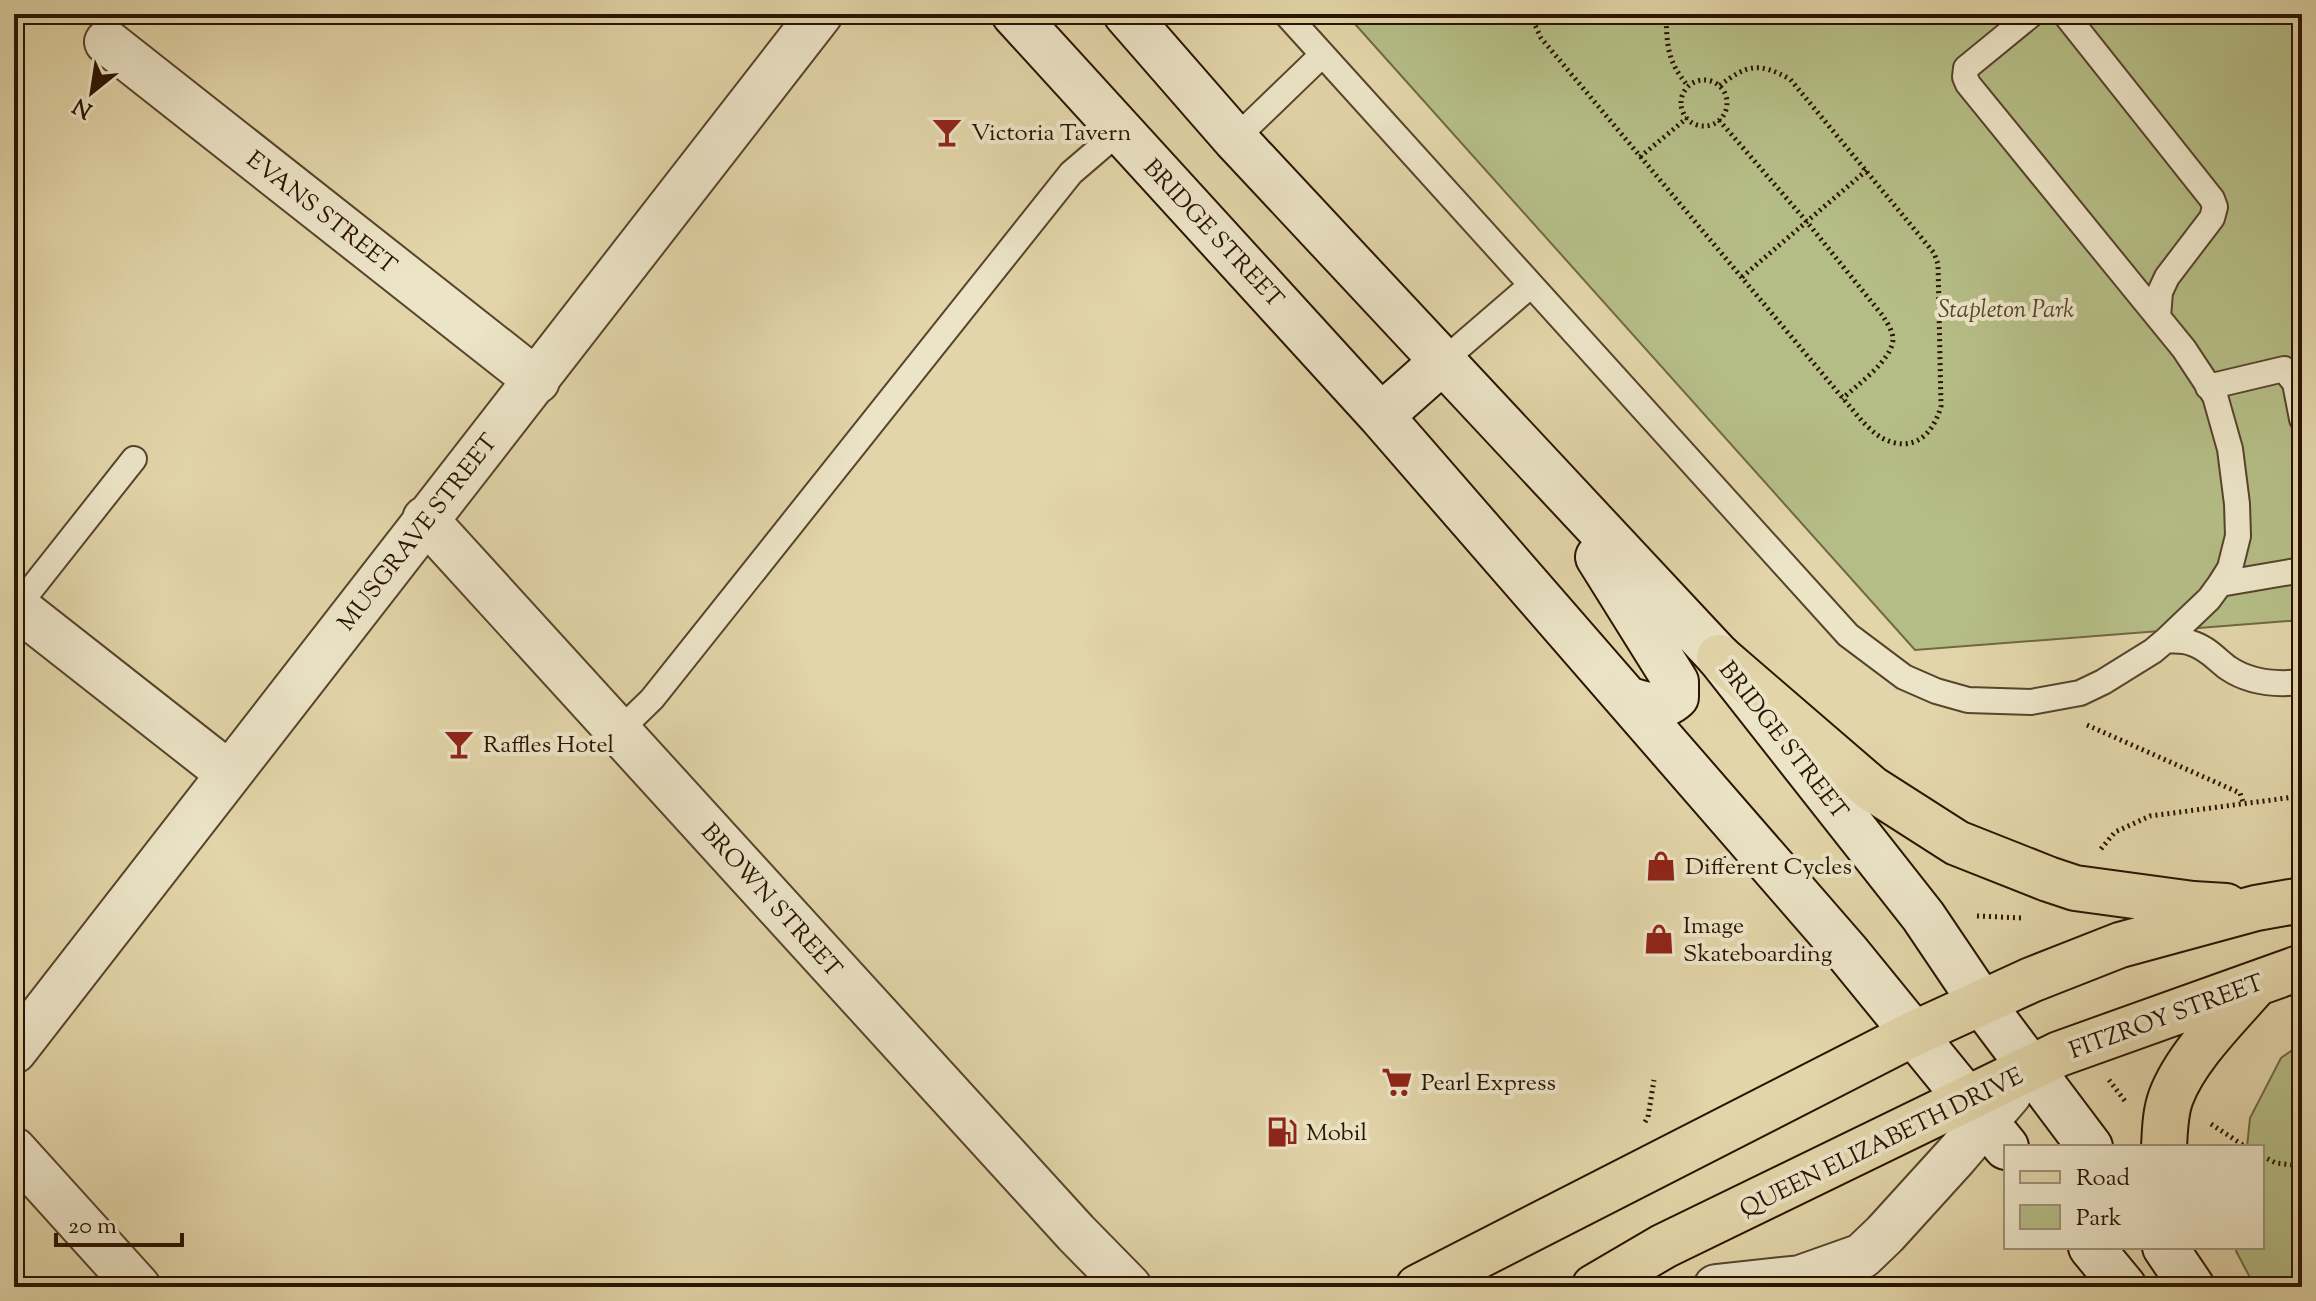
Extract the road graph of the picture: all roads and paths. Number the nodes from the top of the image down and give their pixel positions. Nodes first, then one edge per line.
1 (820, 14) edge
2 (1014, 14) edge
3 (1126, 14) edge
4 (1286, 14) edge
5 (1534, 14) edge
6 (1666, 14) edge
7 (2032, 14) edge
8 (2065, 14) edge
9 (107, 42) dead end
10 (1322, 55) junction
11 (1688, 86) junction
12 (1719, 86) junction
13 (1687, 118) junction
14 (1719, 120) junction
15 (1120, 131) junction
16 (1235, 139) junction
17 (1640, 157) junction
18 (1867, 170) junction
19 (1807, 222) junction
20 (1742, 277) junction
21 (1530, 286) junction
22 (2158, 317) junction
23 (1443, 361) junction
24 (537, 381) junction
25 (2208, 387) junction
26 (1842, 399) junction
27 (1381, 416) junction
28 (2302, 419) edge
29 (134, 459) dead end
30 (1544, 470) junction
31 (425, 519) junction
32 (2302, 570) edge
33 (2220, 584) junction
34 (16, 606) edge
35 (2166, 640) junction
36 (1719, 657) junction
37 (2302, 682) edge
38 (2060, 698) junction
39 (1627, 699) junction
40 (619, 731) junction
41 (228, 773) junction
42 (2302, 796) edge
43 (2243, 802) junction
44 (2099, 852) dead end
45 (2302, 900) edge
46 (2256, 908) junction
47 (1963, 916) dead end
48 (2024, 918) dead end
49 (2302, 967) edge
50 (2257, 983) junction
51 (1981, 1002) junction
52 (1913, 1034) junction
53 (14, 1051) edge
54 (2031, 1067) junction
55 (2107, 1078) dead end
56 (2128, 1105) dead end
57 (1985, 1122) edge
58 (2211, 1124) dead end
59 (2089, 1145) edge
60 (2164, 1145) edge
61 (2243, 1145) edge
62 (14, 1150) edge
63 (2264, 1157) edge
64 (2302, 1166) edge
65 (2093, 1249) edge
66 (2166, 1249) edge
67 (1857, 1271) edge
68 (1124, 1285) edge
69 (138, 1287) edge
70 (1418, 1287) edge
71 (1594, 1287) edge
72 (1716, 1287) edge
73 (2124, 1287) edge
74 (2192, 1287) edge

1 - 24 street, MUSGRAVE STREET
2 - 15 street, BRIDGE STREET
3 - 16 street, BRIDGE STREET
4 - 10 lane
5 - 17 path
6 - 11 path
7 - 22 lane
8 - 22 lane
9 - 24 street, EVANS STREET
10 - 16 lane
10 - 21 lane
11 - 12 path
11 - 13 path
12 - 14 path
12 - 18 path
13 - 14 path
13 - 17 path
14 - 19 path
15 - 27 street, BRIDGE STREET
15 - 40 lane
16 - 23 street, BRIDGE STREET
17 - 20 path
18 - 19 path
18 - 26 path
19 - 20 path
19 - 26 path
20 - 26 path
21 - 23 lane
21 - 38 lane
22 - 25 lane
23 - 27 street
23 - 30 street, BRIDGE STREET
24 - 31 street, MUSGRAVE STREET
25 - 28 lane
25 - 33 lane
27 - 39 street, BRIDGE STREET
29 - 34 lane
30 - 36 street, BRIDGE STREET
30 - 39 street
31 - 40 street, BROWN STREET
31 - 41 street, MUSGRAVE STREET
32 - 33 lane
33 - 35 lane
34 - 41 street
35 - 37 lane
35 - 38 lane
36 - 46 main road
36 - 51 street, BRIDGE STREET
38 - 43 path
39 - 52 street, BRIDGE STREET
40 - 68 street, BROWN STREET
41 - 53 street, MUSGRAVE STREET
42 - 43 path
43 - 44 path
45 - 46 main road
46 - 51 main road
47 - 48 path
49 - 50 main road, FITZROY STREET
50 - 54 main road, FITZROY STREET
50 - 60 main road
51 - 52 main road
51 - 54 street, BRIDGE STREET
52 - 57 street, BRIDGE STREET
52 - 70 main road
54 - 57 main road, QUEEN ELIZABETH DRIVE
54 - 59 street, BRIDGE STREET
55 - 56 path
57 - 67 street, QUEEN ELIZABETH DRIVE
57 - 71 main road, QUEEN ELIZABETH DRIVE
58 - 61 path
62 - 69 street
63 - 64 path
65 - 73 street
66 - 74 street
67 - 72 street, QUEEN ELIZABETH DRIVE

